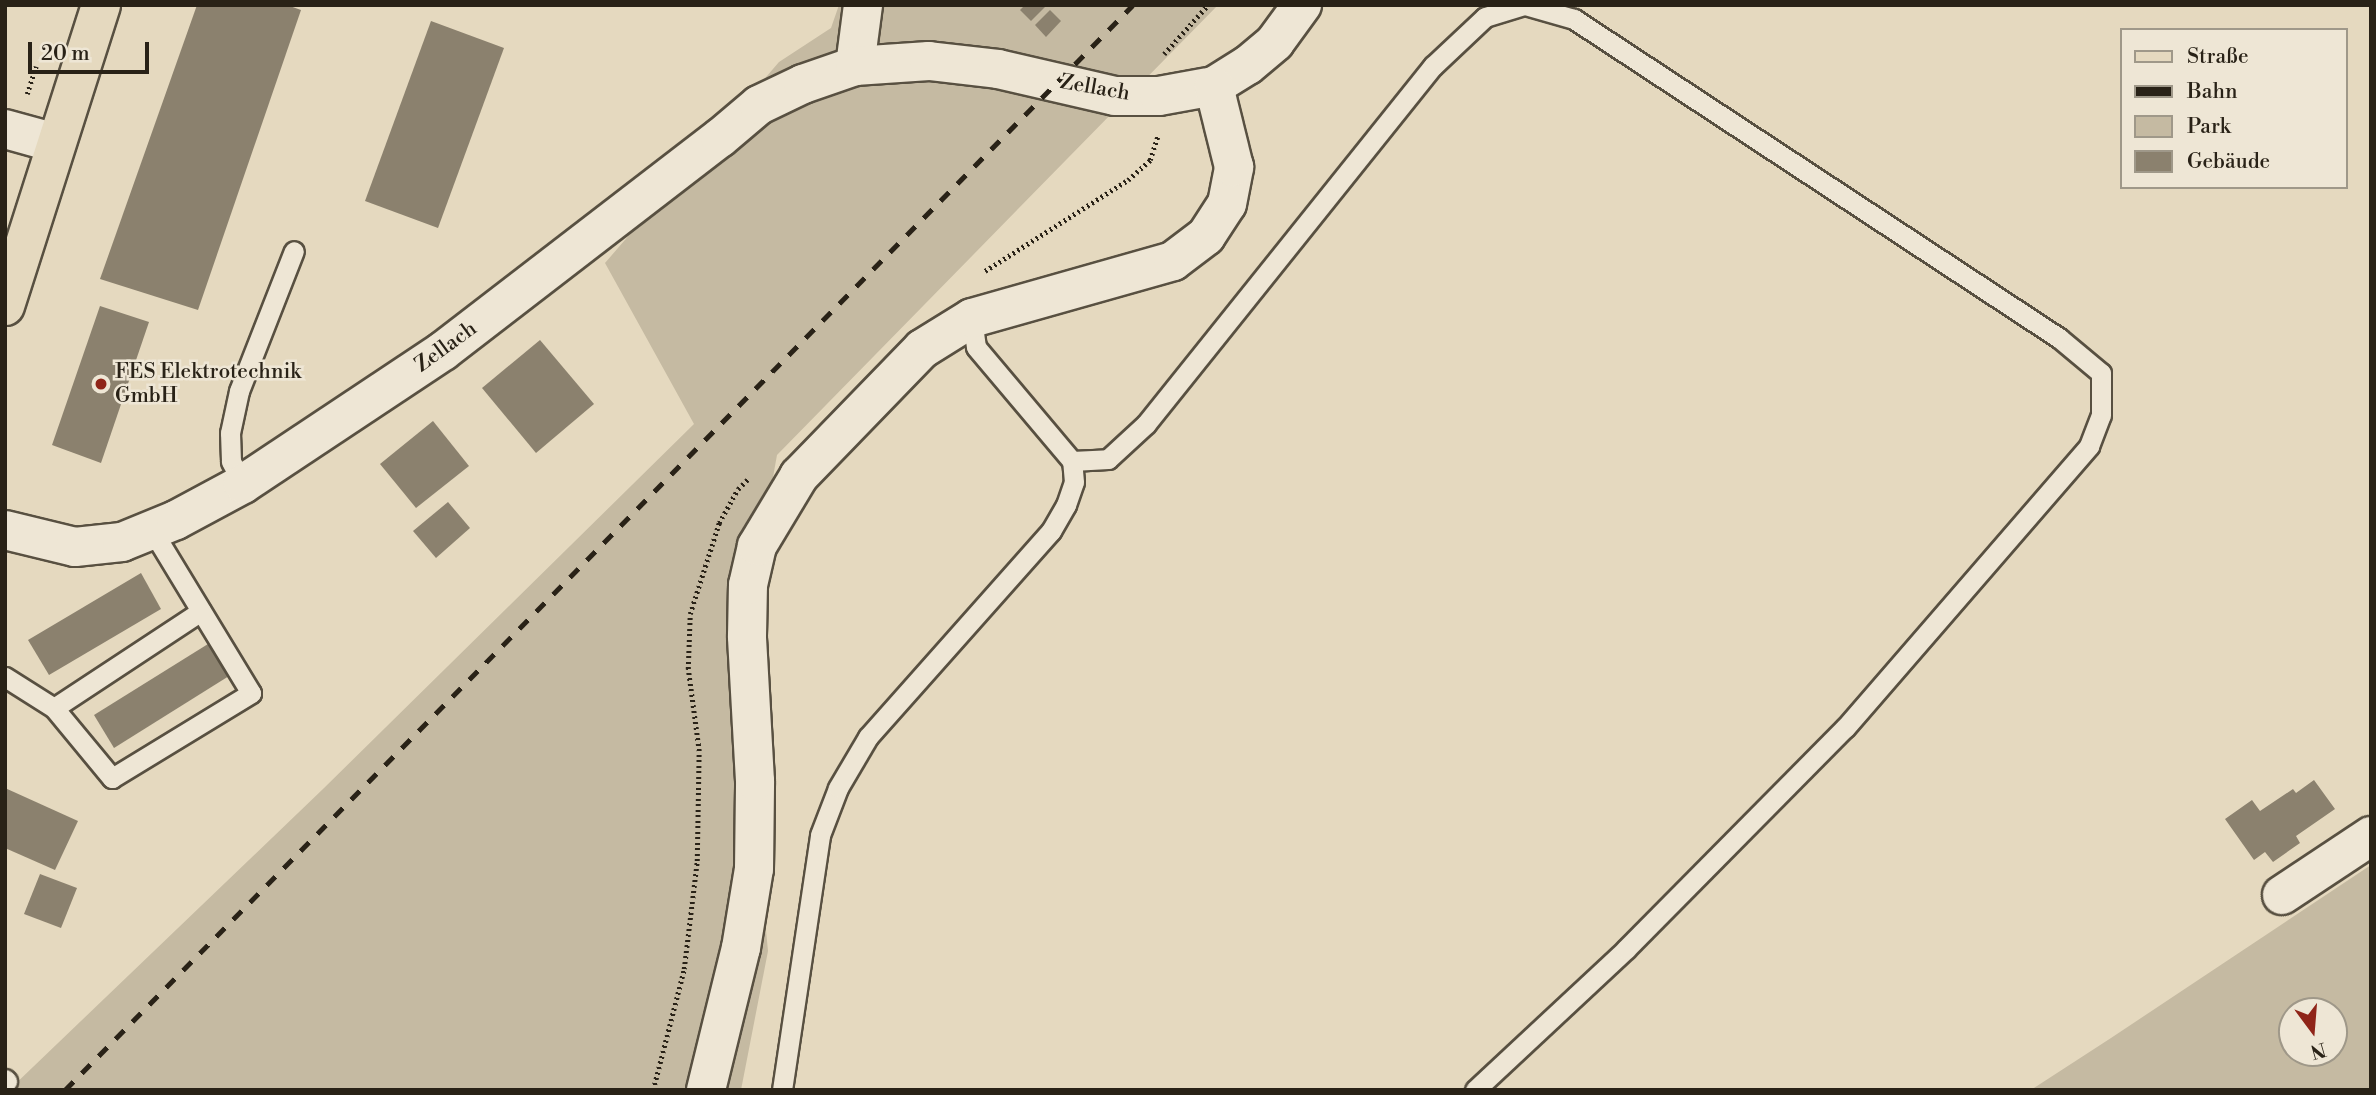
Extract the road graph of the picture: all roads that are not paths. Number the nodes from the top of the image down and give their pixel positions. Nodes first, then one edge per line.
1 (101, 5) edge
2 (863, 5) edge
3 (1302, 5) edge
4 (1525, 5) edge
5 (855, 66) junction
6 (1214, 86) junction
7 (10, 130) edge
8 (56, 143) junction
9 (294, 251) dead end
10 (5, 306) edge
11 (972, 318) junction
12 (1072, 461) junction
13 (243, 484) junction
14 (5, 530) edge
15 (152, 530) junction
16 (201, 611) junction
17 (5, 677) edge
18 (54, 708) junction
19 (2371, 836) edge
20 (2282, 895) dead end
21 (706, 1090) edge
22 (782, 1090) edge
23 (1475, 1090) edge

1 - 8 main road
2 - 5 street
3 - 6 street, Zellach
4 - 12 lane
4 - 23 lane
5 - 6 street, Zellach
5 - 13 street, Zellach
6 - 11 street
7 - 8 street
8 - 10 main road
9 - 13 lane
11 - 12 lane
11 - 21 street
12 - 22 lane
13 - 15 street, Zellach
14 - 15 street, Zellach
15 - 16 lane
16 - 18 lane
16 - 18 lane
17 - 18 lane
19 - 20 street

